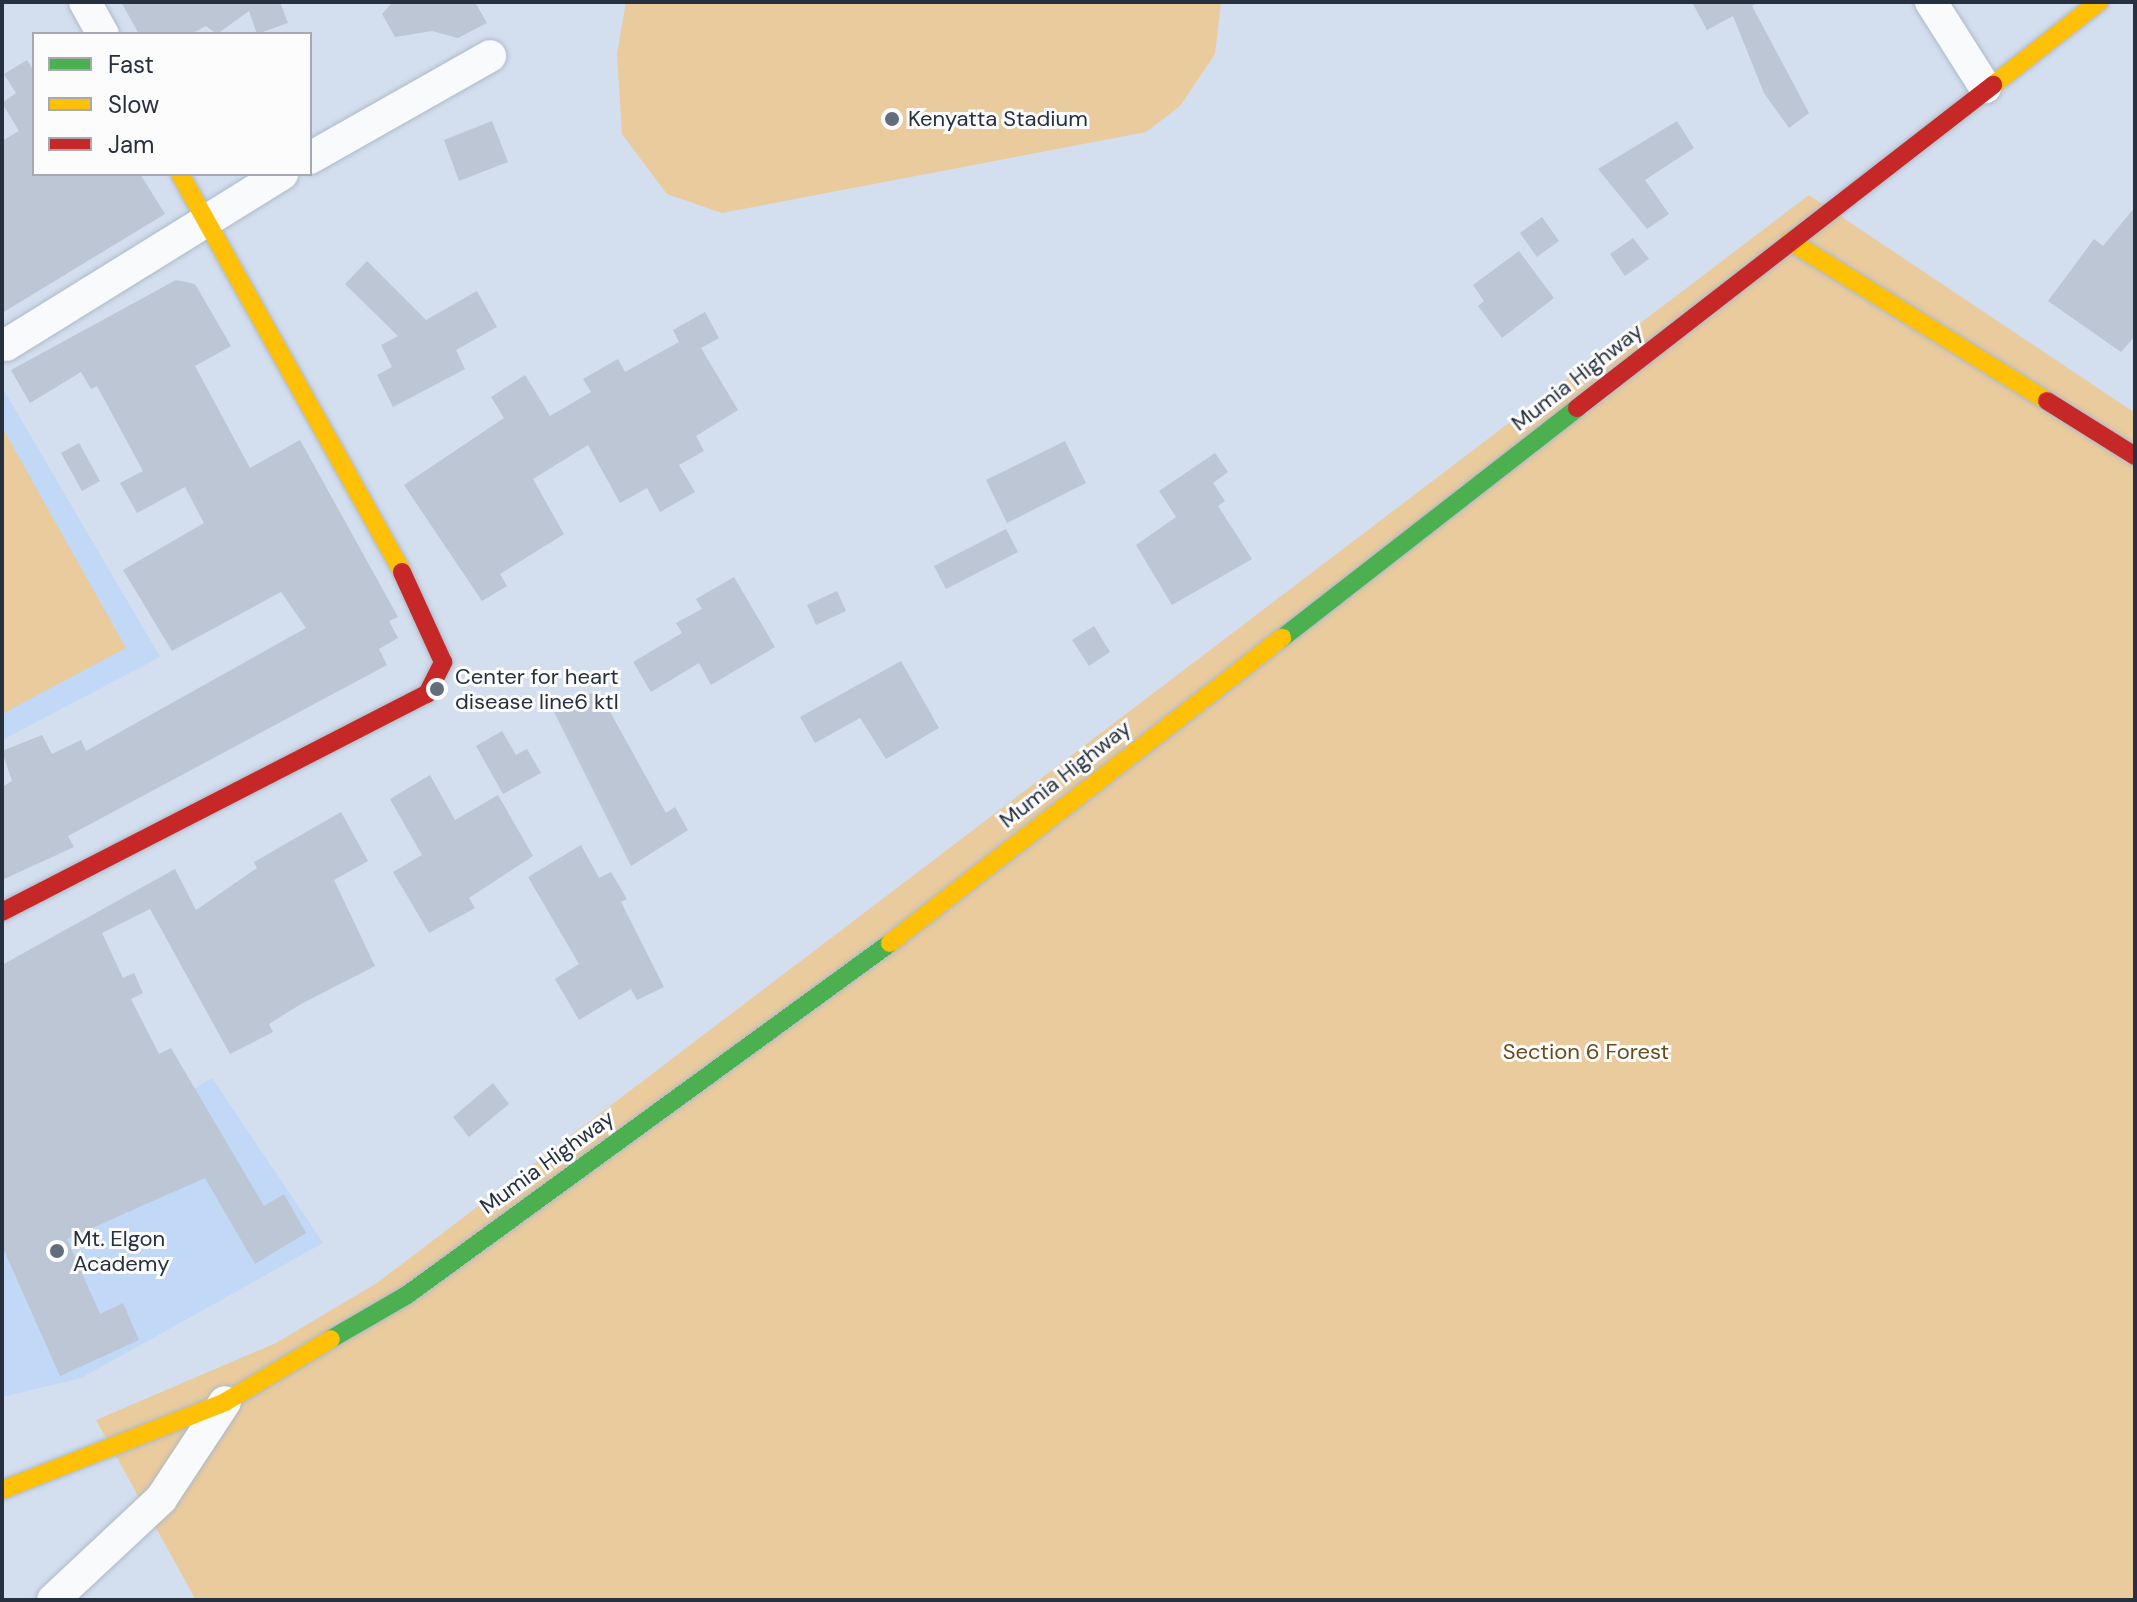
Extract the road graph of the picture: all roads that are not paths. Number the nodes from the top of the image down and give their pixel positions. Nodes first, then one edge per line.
1 (85, 2) edge
2 (1931, 2) edge
3 (2099, 2) edge
4 (102, 32) edge
5 (490, 56) dead end
6 (1985, 87) junction
7 (312, 157) edge
8 (181, 176) edge
9 (278, 176) edge
10 (205, 218) junction
11 (1790, 241) junction
12 (6, 345) dead end
13 (2135, 456) edge
14 (2, 912) edge
15 (225, 1402) junction
16 (2, 1490) edge
17 (53, 1600) edge

1 - 4 street
2 - 6 street
3 - 6 main road, Mumia Highway
5 - 7 street
6 - 11 main road, Mumia Highway
8 - 10 main road
9 - 10 street
10 - 12 street
10 - 14 main road
11 - 13 main road
11 - 15 main road, Mumia Highway
15 - 16 main road, Mumia Highway
15 - 17 street

